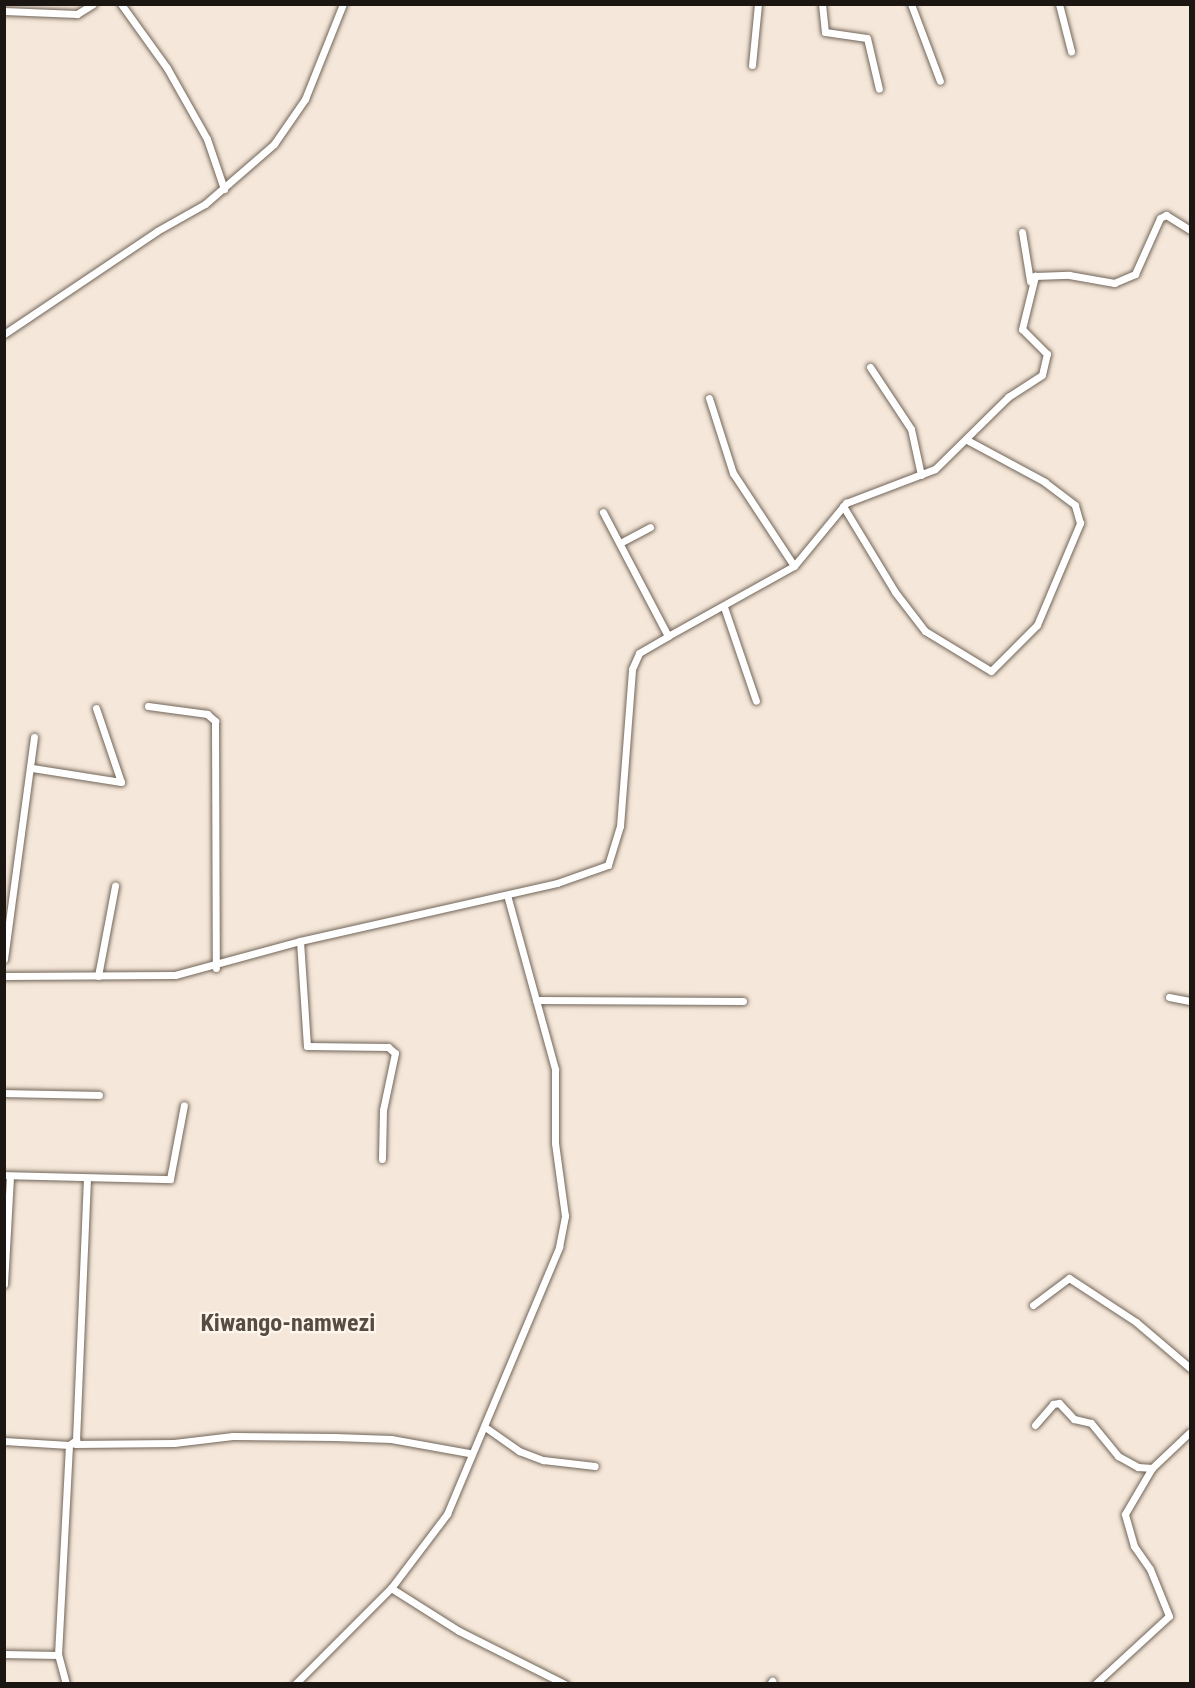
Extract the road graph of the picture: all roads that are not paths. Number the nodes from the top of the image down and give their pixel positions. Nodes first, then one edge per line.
1 (93, 4) edge
2 (121, 4) edge
3 (342, 4) edge
4 (758, 4) edge
5 (822, 4) edge
6 (910, 4) edge
7 (1059, 4) edge
8 (4, 11) edge
9 (1071, 51) dead end
10 (752, 65) dead end
11 (940, 81) dead end
12 (879, 89) dead end
13 (224, 189) junction
14 (1191, 230) edge
15 (1022, 232) dead end
16 (1030, 281) junction
17 (4, 334) edge
18 (870, 367) dead end
19 (709, 398) dead end
20 (967, 440) junction
21 (921, 475) junction
22 (843, 506) junction
23 (603, 512) dead end
24 (650, 527) dead end
25 (620, 543) junction
26 (795, 566) junction
27 (724, 607) junction
28 (668, 636) junction
29 (756, 701) dead end
30 (148, 706) dead end
31 (96, 708) dead end
32 (34, 736) dead end
33 (32, 768) junction
34 (115, 886) dead end
35 (507, 895) junction
36 (300, 941) junction
37 (4, 959) edge
38 (216, 968) junction
39 (4, 976) edge
40 (98, 976) junction
41 (1169, 997) dead end
42 (536, 1000) junction
43 (743, 1001) dead end
44 (1191, 1001) edge
45 (4, 1093) edge
46 (99, 1095) dead end
47 (184, 1105) dead end
48 (382, 1159) dead end
49 (7, 1175) edge
50 (87, 1178) junction
51 (4, 1284) edge
52 (1033, 1305) dead end
53 (1191, 1368) edge
54 (1035, 1425) dead end
55 (485, 1427) junction
56 (1191, 1432) edge
57 (4, 1441) edge
58 (72, 1444) junction
59 (469, 1453) junction
60 (595, 1466) dead end
61 (1152, 1468) junction
62 (390, 1588) junction
63 (4, 1654) edge
64 (58, 1654) junction
65 (66, 1683) edge
66 (296, 1683) edge
67 (564, 1683) edge
68 (1095, 1683) edge

1 - 8 street
2 - 13 street
3 - 13 street
4 - 10 street
5 - 12 street
6 - 11 street
7 - 9 street
13 - 17 street
14 - 16 street
15 - 16 street
16 - 20 street
18 - 21 street
19 - 26 street
20 - 21 street
20 - 22 street
21 - 22 street
22 - 26 street
23 - 25 street
24 - 25 street
25 - 28 street
26 - 27 street
27 - 28 street
27 - 29 street
28 - 35 street
30 - 38 street
31 - 33 street
32 - 33 street
33 - 37 street
34 - 40 street
35 - 36 street
35 - 42 street
36 - 38 street
36 - 48 street
38 - 40 street
39 - 40 street
41 - 44 street
42 - 43 street
42 - 55 street
45 - 46 street
47 - 50 street
49 - 50 street
49 - 51 street
50 - 58 street
52 - 53 street
54 - 61 street
55 - 59 street
55 - 60 street
56 - 61 street
57 - 58 street
58 - 59 street
58 - 64 street
59 - 62 street
61 - 68 street
62 - 66 street
62 - 67 street
63 - 64 street
64 - 65 street

